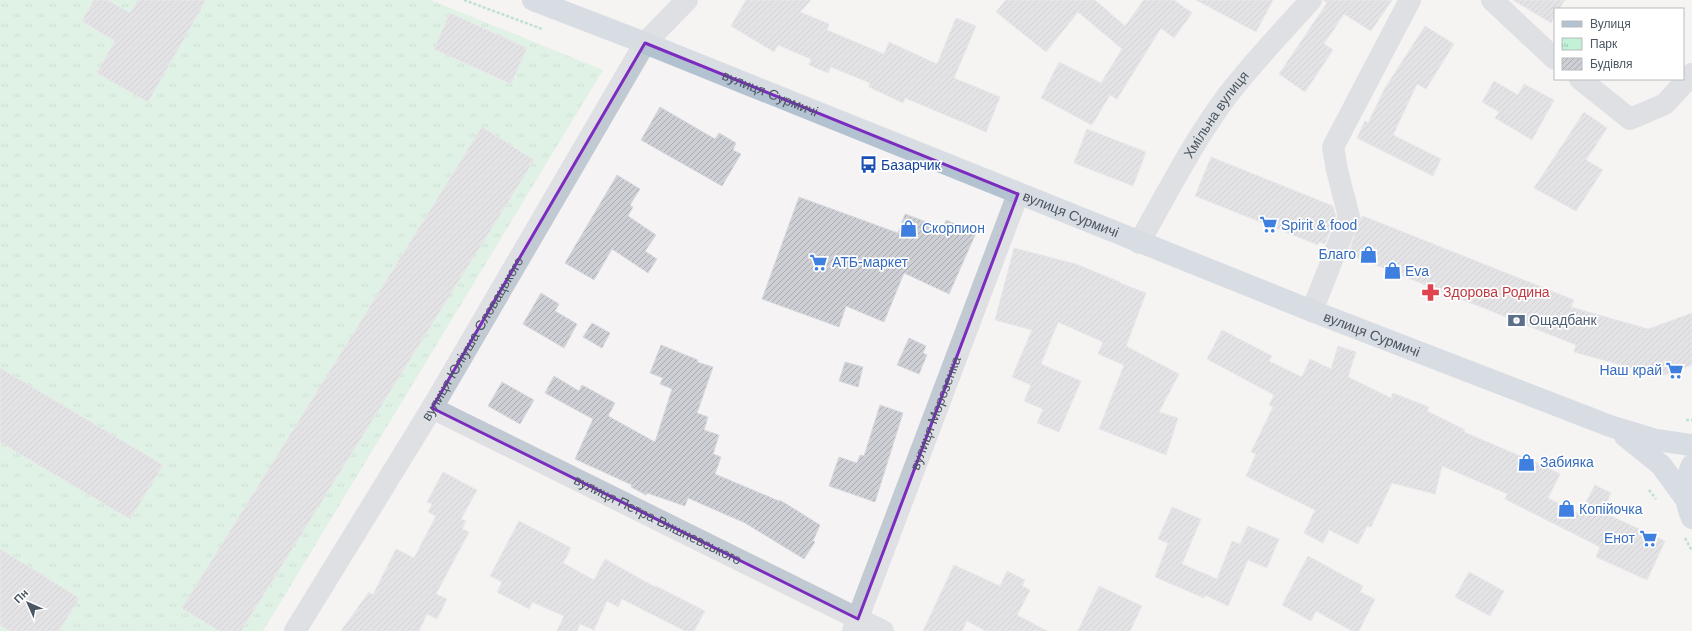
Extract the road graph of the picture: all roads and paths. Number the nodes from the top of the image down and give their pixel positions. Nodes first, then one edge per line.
1 (533, 0) edge
2 (687, 0) edge
3 (1311, 0) edge
4 (1410, 0) edge
5 (1492, 0) edge
6 (645, 43) junction
7 (1554, 58) edge
8 (1692, 74) edge
9 (1581, 80) edge
10 (1018, 194) junction
11 (1139, 243) junction
12 (1312, 311) junction
13 (432, 408) junction
14 (1610, 426) junction
15 (1692, 445) edge
16 (1692, 465) edge
17 (1689, 508) edge
18 (855, 625) edge
19 (295, 631) edge
20 (883, 631) edge

1 - 6 main road, вулиця Сурмичі
2 - 6 street
3 - 11 street, Хмільна вулиця
4 - 12 street
5 - 7 street
6 - 10 main road, вулиця Сурмичі
6 - 13 street, вулиця Юліуша Словацького
8 - 9 street
10 - 11 main road, вулиця Сурмичі
10 - 18 street, вулиця Морозенка
11 - 12 main road, вулиця Сурмичі
12 - 14 main road, вулиця Сурмичі
13 - 18 street, вулиця Петра Вишневського
13 - 19 street, вулиця Юліуша Словацького
14 - 15 main road
14 - 17 main road
16 - 17 main road
18 - 20 street, вулиця Петра Вишневського

